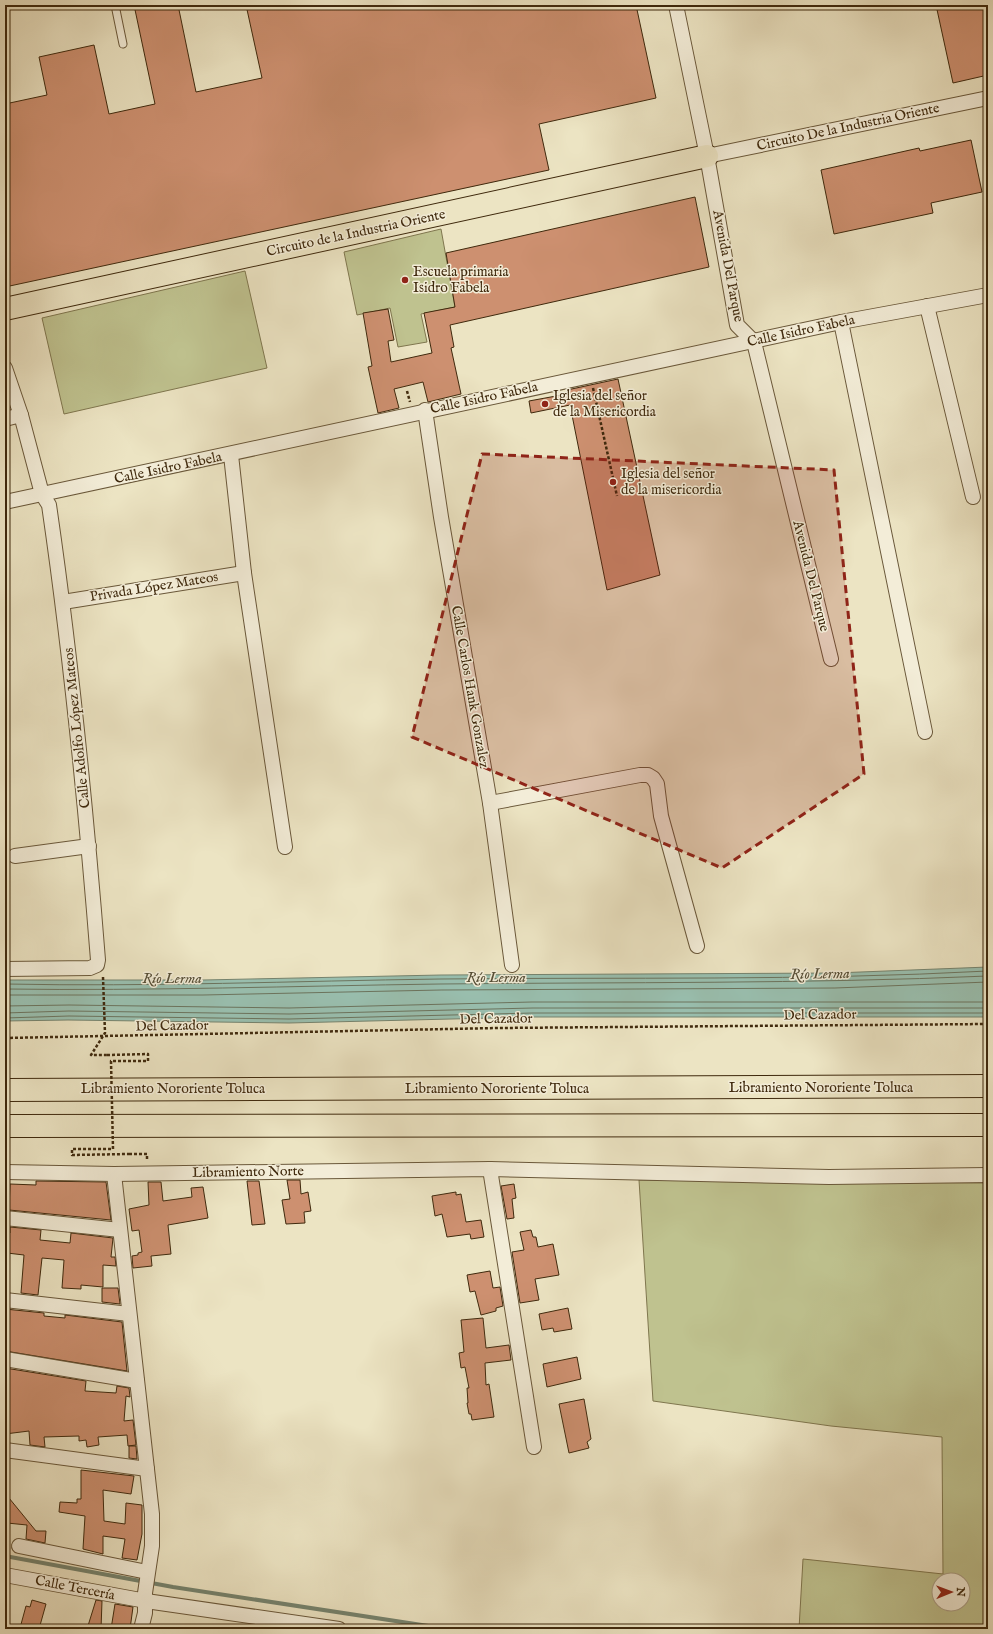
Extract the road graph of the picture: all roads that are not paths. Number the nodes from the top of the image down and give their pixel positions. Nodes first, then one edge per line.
1 (115, 5) edge
2 (676, 5) edge
3 (123, 44) dead end
4 (988, 98) edge
5 (707, 156) junction
6 (988, 295) edge
7 (927, 306) junction
8 (5, 309) edge
9 (841, 322) junction
10 (754, 342) junction
11 (5, 368) edge
12 (426, 410) junction
13 (20, 415) junction
14 (5, 419) edge
15 (231, 455) junction
16 (42, 494) junction
17 (973, 497) dead end
18 (5, 502) edge
19 (244, 573) junction
20 (63, 602) junction
21 (831, 659) dead end
22 (925, 732) dead end
23 (490, 803) junction
24 (89, 846) junction
25 (285, 847) dead end
26 (15, 856) dead end
27 (697, 946) dead end
28 (512, 965) dead end
29 (5, 969) edge
30 (988, 1086) edge
31 (5, 1090) edge
32 (988, 1124) edge
33 (5, 1126) edge
34 (490, 1169) junction
35 (5, 1172) edge
36 (114, 1174) junction
37 (988, 1175) edge
38 (5, 1218) edge
39 (120, 1230) junction
40 (5, 1300) edge
41 (129, 1314) junction
42 (5, 1359) edge
43 (137, 1381) junction
44 (534, 1447) dead end
45 (5, 1450) edge
46 (147, 1469) junction
47 (19, 1546) dead end
48 (5, 1575) edge
49 (146, 1587) junction
50 (141, 1629) edge
51 (339, 1629) edge

1 - 3 lane
2 - 5 street, Avenida Del Parque
4 - 5 street, Circuito De la Industria Oriente
5 - 8 highway, Circuito de la Industria Oriente
5 - 10 street, Avenida Del Parque
6 - 7 street, Calle Isidro Fabela
7 - 9 street, Calle Isidro Fabela
7 - 17 street
9 - 10 street, Calle Isidro Fabela
9 - 22 street
10 - 12 street, Calle Isidro Fabela
10 - 21 street, Avenida Del Parque
11 - 13 street, Calle Adolfo López Mateos
12 - 15 street, Calle Isidro Fabela
12 - 23 street, Calle Carlos Hank Gonzalez
13 - 14 street
13 - 16 street, Calle Adolfo López Mateos
15 - 16 street, Calle Isidro Fabela
15 - 19 street
16 - 18 street, Calle Isidro Fabela
16 - 20 street, Calle Adolfo López Mateos
19 - 20 street, Privada López Mateos
19 - 25 street
20 - 24 street, Calle Adolfo López Mateos
23 - 27 street
23 - 28 street, Calle Carlos Hank Gonzalez
24 - 26 street
24 - 29 street, Calle Adolfo López Mateos
30 - 31 highway, Libramiento Nororiente Toluca
32 - 33 highway
34 - 36 street, Libramiento Norte
34 - 37 street, Libramiento Norte
34 - 44 street
35 - 36 street, Libramiento Norte
36 - 39 street
38 - 39 street
39 - 41 street
40 - 41 street
41 - 43 street
42 - 43 street
43 - 46 street
45 - 46 street
46 - 49 street
47 - 49 street
48 - 49 street, Calle Tercería
49 - 50 street
49 - 51 street

